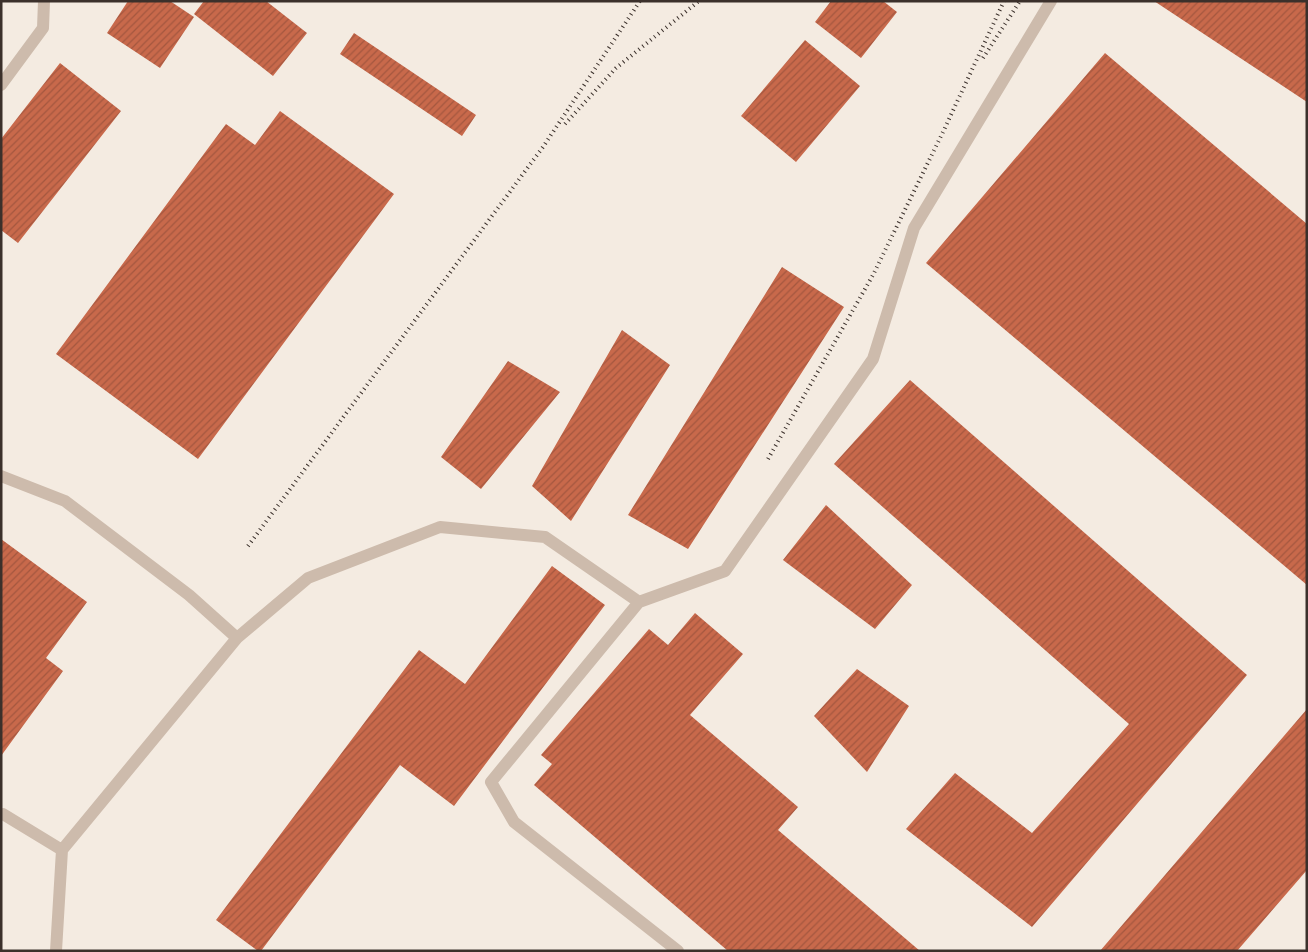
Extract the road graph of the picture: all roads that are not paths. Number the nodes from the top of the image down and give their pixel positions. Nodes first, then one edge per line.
1 (44, 1) edge
2 (1051, 1) edge
3 (1, 85) edge
4 (1, 476) edge
5 (639, 602) junction
6 (237, 638) junction
7 (3, 814) dead end
8 (62, 850) junction
9 (56, 951) edge
10 (678, 951) edge

1 - 3 lane
2 - 5 lane
4 - 6 lane
5 - 6 lane
5 - 10 lane
6 - 8 lane
7 - 8 lane
8 - 9 lane

